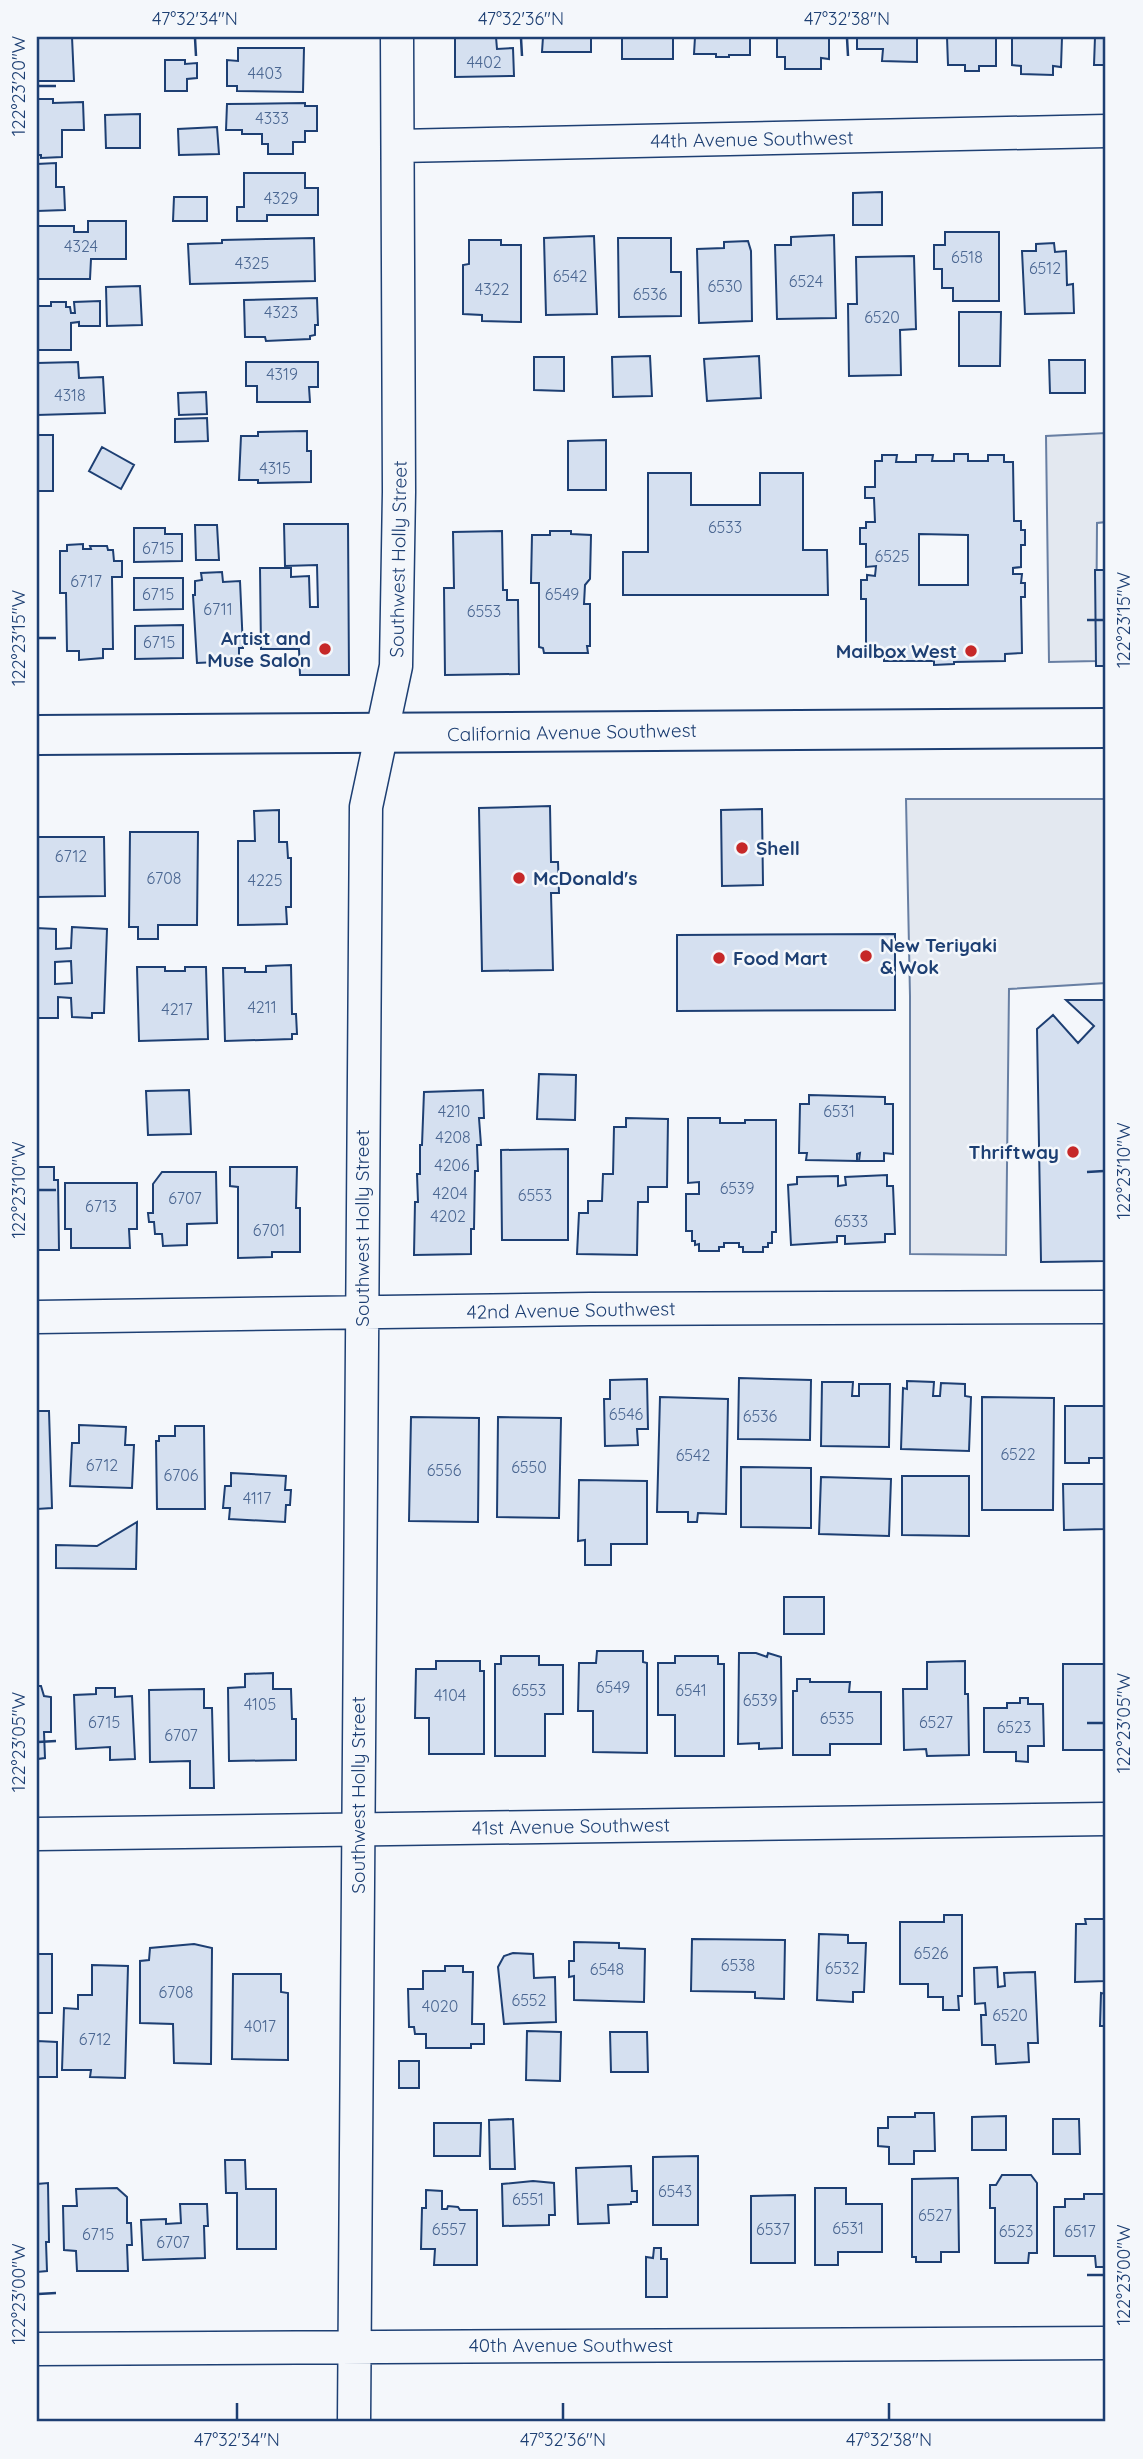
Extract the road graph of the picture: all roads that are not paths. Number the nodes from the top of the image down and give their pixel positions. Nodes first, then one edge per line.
1 (397, 37) edge
2 (1106, 131) edge
3 (398, 146) junction
4 (1106, 728) edge
5 (381, 734) junction
6 (37, 735) edge
7 (1106, 1307) edge
8 (361, 1312) junction
9 (37, 1317) edge
10 (1106, 1819) edge
11 (358, 1828) junction
12 (37, 1834) edge
13 (1106, 2343) edge
14 (354, 2345) junction
15 (37, 2348) edge
16 (354, 2422) edge

1 - 3 street, Southwest Holly Street
2 - 3 street, 44th Avenue Southwest
3 - 5 street, Southwest Holly Street
4 - 5 main road, California Avenue Southwest
5 - 6 main road, California Avenue Southwest
5 - 8 street, Southwest Holly Street
7 - 8 street, 42nd Avenue Southwest
8 - 9 street, 42nd Avenue Southwest
8 - 11 street, Southwest Holly Street
10 - 11 street, 41st Avenue Southwest
11 - 12 street, 41st Avenue Southwest
11 - 14 street, Southwest Holly Street
13 - 14 street, 40th Avenue Southwest
14 - 15 street, 40th Avenue Southwest
14 - 16 street, Southwest Holly Street

